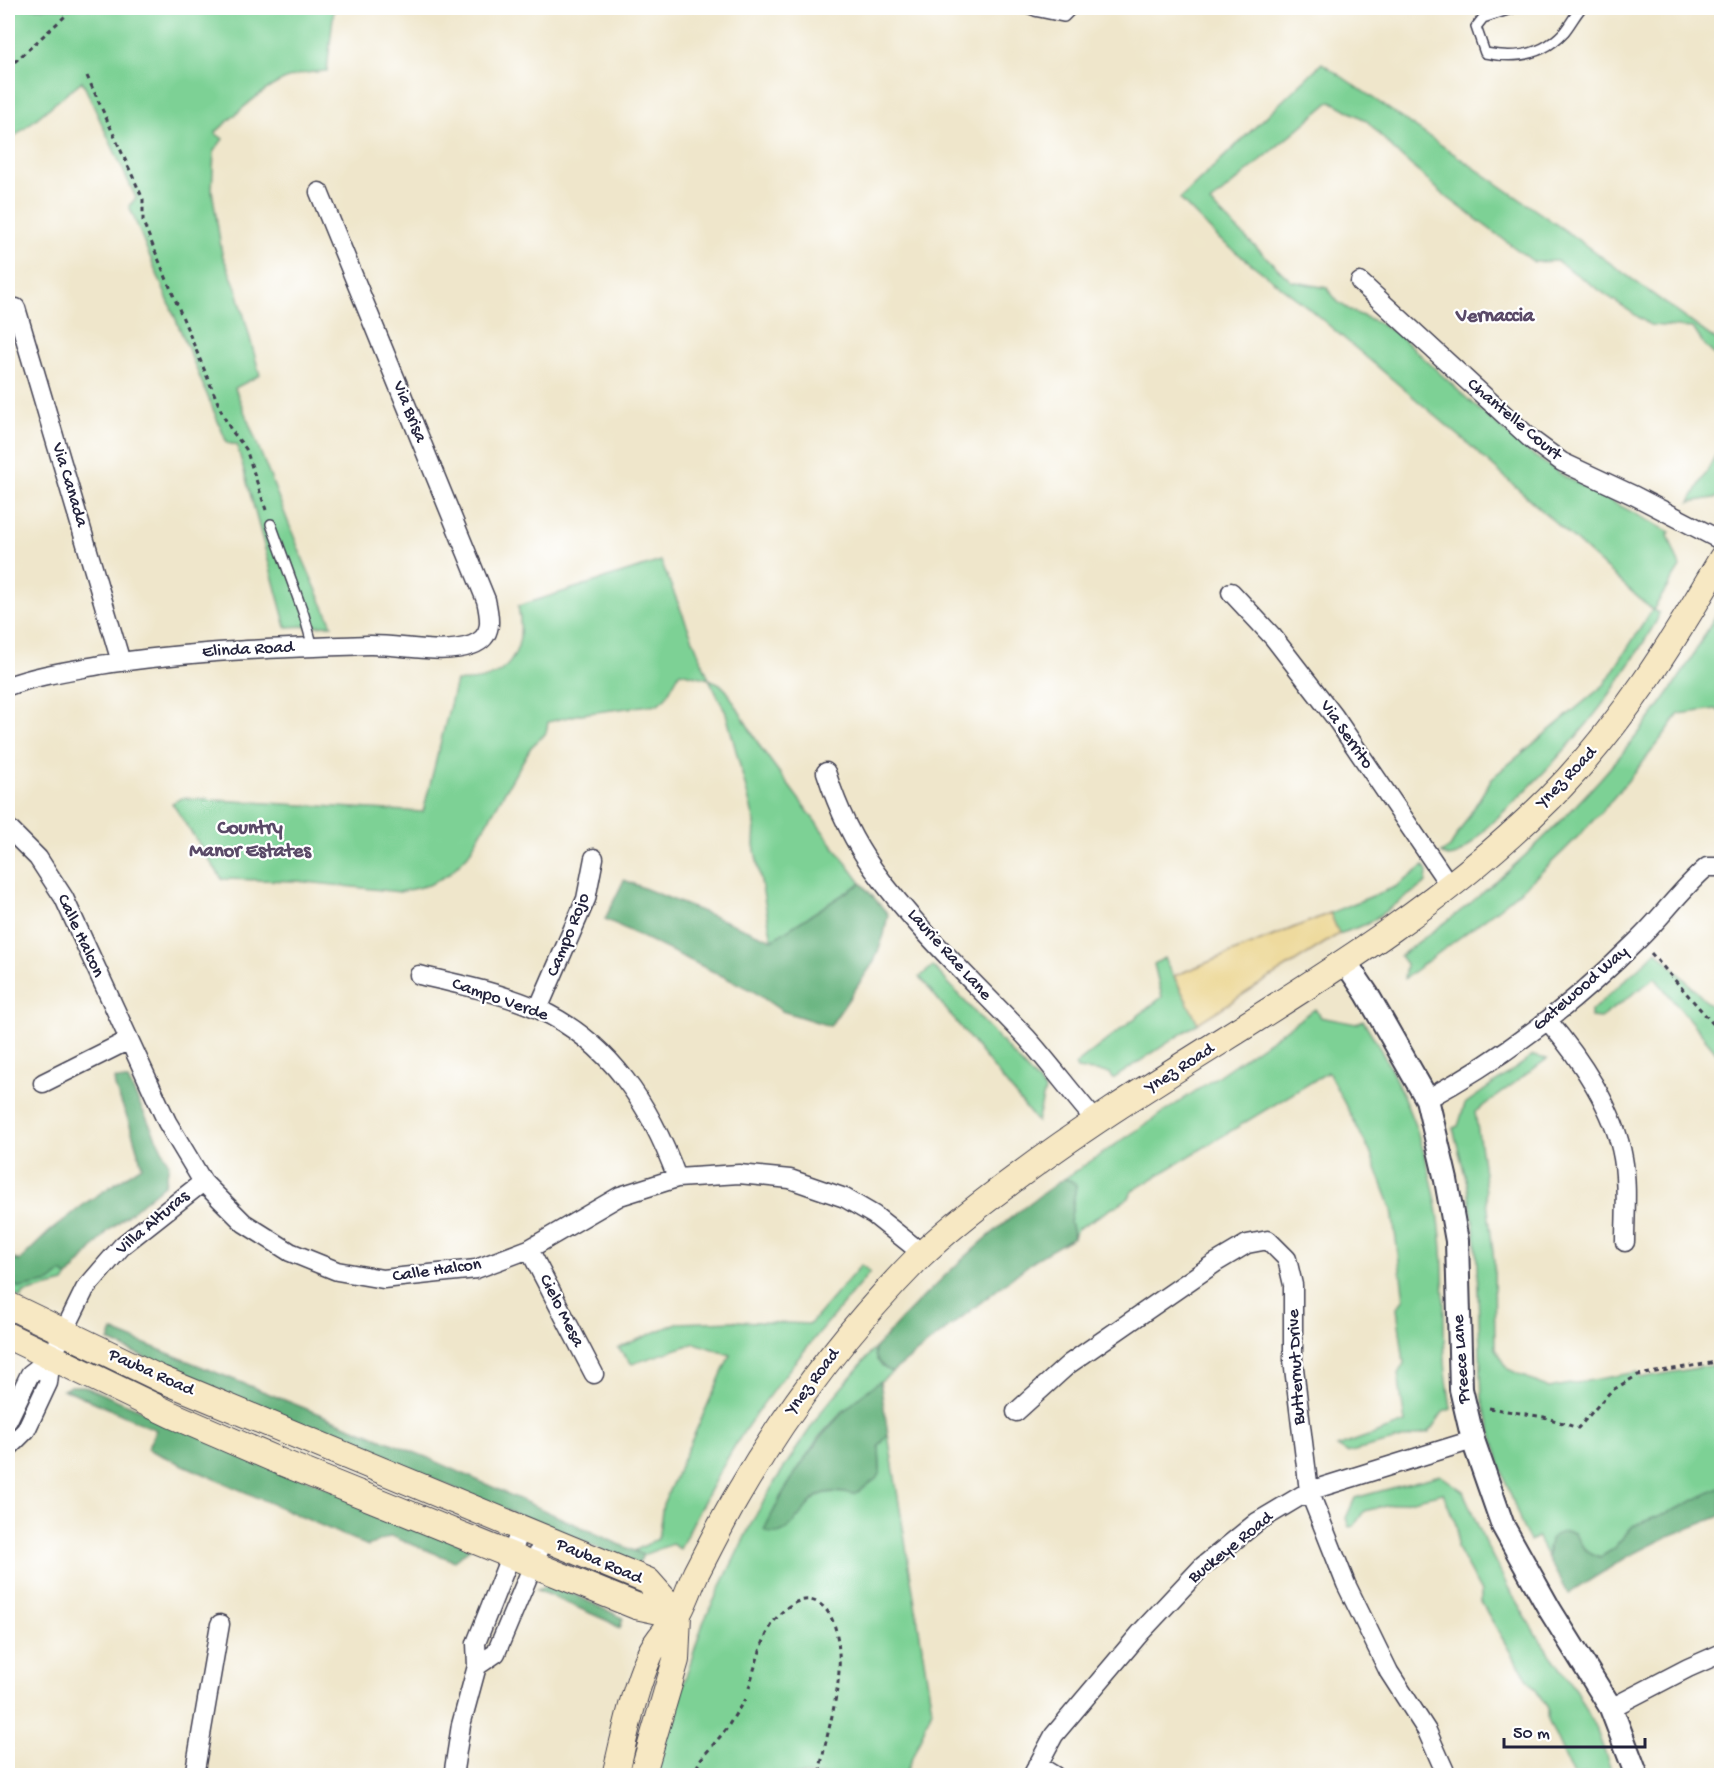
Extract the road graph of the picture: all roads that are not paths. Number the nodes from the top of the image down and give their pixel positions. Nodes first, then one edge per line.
1 (1028, 8) edge
2 (1073, 8) edge
3 (1514, 8) edge
4 (1581, 8) edge
5 (319, 192) dead end
6 (1360, 282) dead end
7 (16, 308) dead end
8 (271, 524) road end
9 (1722, 541) edge
10 (1722, 558) edge
11 (1231, 592) dead end
12 (487, 634) joint
13 (313, 646) junction
14 (121, 662) junction
15 (8, 686) edge
16 (826, 772) dead end
17 (8, 828) edge
18 (594, 858) dead end
19 (1722, 867) edge
20 (1450, 886) junction
21 (1346, 963) junction
22 (419, 975) dead end
23 (538, 1009) junction
24 (1548, 1021) junction
25 (129, 1040) junction
26 (43, 1083) dead end
27 (1427, 1099) junction
28 (1097, 1122) junction
29 (676, 1178) junction
30 (203, 1182) junction
31 (1625, 1242) dead end
32 (529, 1249) junction
33 (923, 1254) junction
34 (8, 1305) edge
35 (62, 1332) junction
36 (8, 1336) edge
37 (51, 1358) junction
38 (594, 1374) dead end
39 (1016, 1412) dead end
40 (8, 1419) edge
41 (1473, 1440) junction
42 (8, 1448) edge
43 (1309, 1491) junction
44 (532, 1534) junction
45 (521, 1560) junction
46 (678, 1615) junction
47 (220, 1624) dead end
48 (1722, 1653) edge
49 (477, 1666) junction
50 (1611, 1708) junction
51 (1035, 1770) edge
52 (194, 1776) edge
53 (453, 1776) edge
54 (615, 1776) edge
55 (642, 1776) edge
56 (1055, 1776) edge
57 (1446, 1776) edge
58 (1637, 1776) edge

1 - 2 lane
3 - 4 lane
5 - 12 street, Via Brisa
6 - 9 street, Chantelle Court
7 - 14 street, Via Canada
8 - 13 lane
10 - 20 main road, Ynez Road
11 - 20 street, Via Serrito
12 - 13 street, Elinda Road
13 - 14 street, Elinda Road
14 - 15 street, Elinda Road
16 - 28 street, Laurie Rae Lane
17 - 25 street, Calle Halcon
18 - 23 street, Campo Rojo
19 - 24 street, Gatewood Way
20 - 21 main road, Ynez Road
21 - 27 street, Preece Lane
21 - 28 main road, Ynez Road
22 - 23 street, Campo Verde
23 - 29 street, Campo Verde
24 - 27 street, Gatewood Way
24 - 31 street
25 - 26 street
25 - 30 street, Calle Halcon
27 - 41 street, Preece Lane
28 - 33 main road, Ynez Road
29 - 32 street, Calle Halcon
29 - 33 street, Calle Halcon
30 - 32 street, Calle Halcon
30 - 35 street, Villa Alturas
32 - 38 street, Cielo Mesa
33 - 46 main road, Ynez Road
34 - 35 main road, Pauba Road
35 - 37 street, Villa Alturas
35 - 44 main road, Pauba Road
36 - 37 main road, Pauba Road
37 - 40 street
37 - 42 street
37 - 45 main road, Pauba Road
39 - 43 street, Butternut Drive
41 - 43 street, Buckeye Road
41 - 50 street, Preece Lane
43 - 51 street, Buckeye Road
43 - 57 street, Butternut Drive
44 - 45 street
44 - 45 street
44 - 46 main road, Pauba Road
45 - 46 main road, Pauba Road
45 - 49 street
45 - 49 street
46 - 54 main road, Ynez Road
46 - 55 main road, Ynez Road
47 - 52 street
48 - 50 street
49 - 53 street
50 - 58 street, Preece Lane
51 - 56 street

